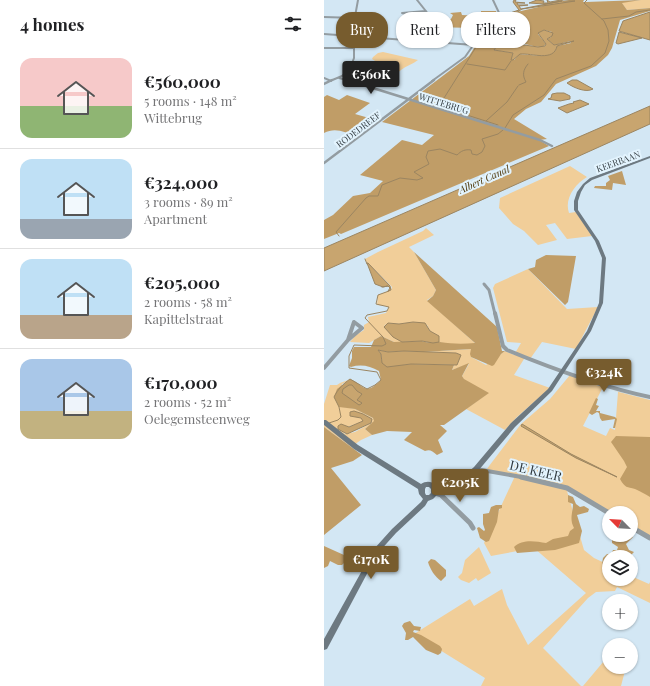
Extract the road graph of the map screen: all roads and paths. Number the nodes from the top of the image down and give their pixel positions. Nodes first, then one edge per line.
1 (358, 0) edge
2 (417, 0) edge
3 (493, 0) edge
4 (426, 11) joint
5 (356, 12) edge
6 (419, 12) edge
7 (499, 12) edge
8 (324, 18) edge
9 (336, 18) edge
10 (324, 34) edge
11 (336, 35) edge
12 (324, 48) edge
13 (336, 48) edge
14 (354, 48) edge
15 (472, 48) edge
16 (324, 78) edge
17 (339, 78) junction
18 (331, 81) junction
19 (324, 84) edge
20 (408, 99) junction
21 (552, 146) dead end
22 (650, 158) edge
23 (324, 163) edge
24 (484, 284) dead end
25 (348, 340) junction
26 (324, 368) edge
27 (563, 372) junction
28 (650, 397) edge
29 (326, 424) edge
30 (476, 469) junction
31 (422, 488) junction
32 (435, 491) junction
33 (425, 496) junction
34 (602, 509) edge
35 (473, 528) dead end
36 (638, 531) edge
37 (650, 538) edge
38 (324, 646) edge

1 - 5 street
2 - 4 street
3 - 7 street, RODEDREEF
4 - 6 street
8 - 9 street
10 - 11 street
12 - 13 street
14 - 17 street
15 - 20 street, RODEDREEF
16 - 18 street
17 - 18 street
17 - 20 street, WITTEBRUG
18 - 19 street
20 - 21 street, WITTEBRUG
20 - 23 street, RODEDREEF
22 - 27 street, KEERBAAN
24 - 27 street
25 - 25 street
25 - 26 street
27 - 28 street
27 - 30 street
29 - 31 street
30 - 32 street
30 - 34 street, DE KEER
31 - 32 street
31 - 33 street
32 - 33 street
32 - 35 street
33 - 38 street
36 - 37 street

